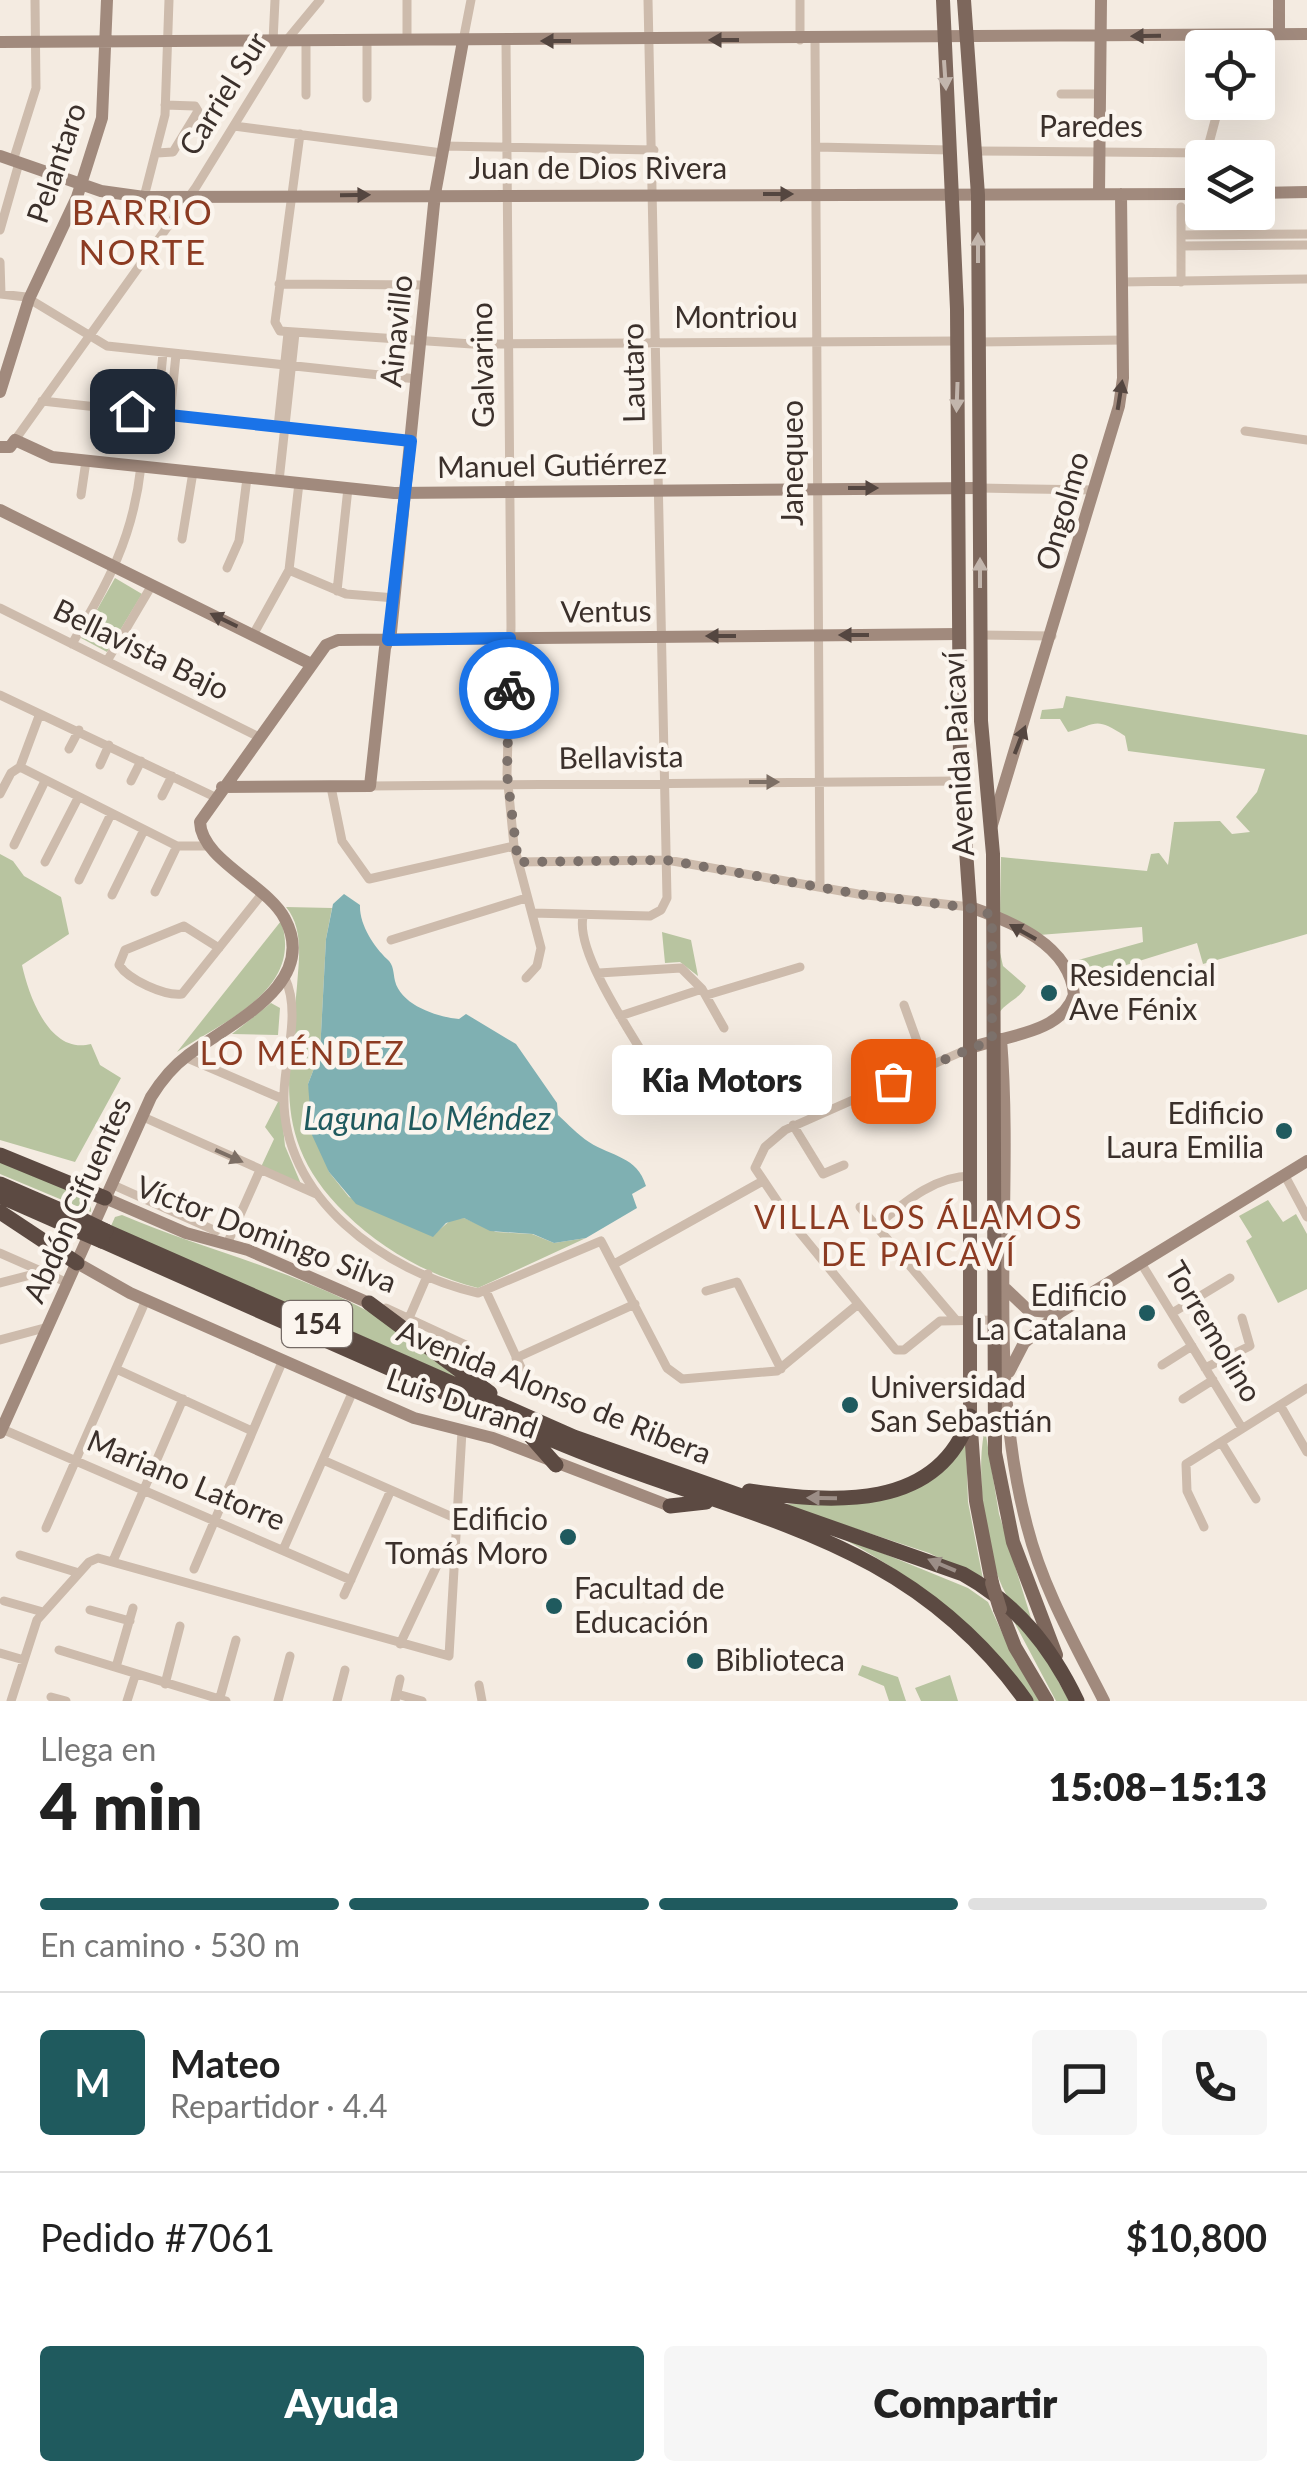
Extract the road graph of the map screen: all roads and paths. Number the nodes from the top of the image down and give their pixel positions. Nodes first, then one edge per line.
1 (35, 0) edge
2 (107, 0) edge
3 (169, 0) edge
4 (275, 0) edge
5 (320, 0) edge
6 (407, 0) edge
7 (471, 0) edge
8 (648, 0) edge
9 (800, 0) edge
10 (943, 0) edge
11 (964, 0) edge
12 (1100, 0) edge
13 (1279, 0) edge
14 (1279, 34) junction
15 (1307, 34) edge
16 (1275, 35) edge
17 (1100, 36) junction
18 (943, 38) junction
19 (964, 38) junction
20 (1185, 39) edge
21 (306, 40) junction
22 (367, 40) junction
23 (407, 40) junction
24 (800, 40) junction
25 (815, 40) junction
26 (166, 41) junction
27 (280, 41) junction
28 (463, 41) junction
29 (649, 41) junction
30 (0, 42) edge
31 (36, 42) junction
32 (106, 42) junction
33 (506, 42) junction
34 (1061, 94) dead end
35 (1100, 94) junction
36 (306, 95) dead end
37 (366, 98) dead end
38 (165, 105) junction
39 (234, 126) junction
40 (300, 134) junction
41 (507, 147) junction
42 (816, 147) junction
43 (442, 150) junction
44 (654, 150) junction
45 (950, 150) junction
46 (975, 151) junction
47 (1099, 151) junction
48 (157, 154) junction
49 (1185, 154) edge
50 (11, 160) edge
51 (82, 184) junction
52 (1307, 192) edge
53 (507, 193) junction
54 (1275, 193) edge
55 (435, 194) junction
56 (656, 194) junction
57 (816, 194) junction
58 (1099, 194) junction
59 (1121, 194) junction
60 (1185, 194) edge
61 (954, 195) junction
62 (978, 195) junction
63 (290, 196) junction
64 (144, 197) junction
65 (188, 197) junction
66 (1181, 207) dead end
67 (0, 230) edge
68 (1307, 234) edge
69 (1181, 240) junction
70 (1307, 245) edge
71 (0, 262) edge
72 (1307, 279) edge
73 (1122, 282) junction
74 (1182, 282) junction
75 (279, 284) junction
76 (426, 284) junction
77 (0, 294) edge
78 (29, 299) junction
79 (292, 333) junction
80 (88, 338) junction
81 (957, 340) junction
82 (1123, 340) junction
83 (817, 342) junction
84 (978, 342) junction
85 (421, 343) junction
86 (658, 343) junction
87 (508, 344) junction
88 (163, 352) junction
89 (176, 354) junction
90 (5, 356) edge
91 (288, 366) junction
92 (417, 379) junction
93 (1, 385) edge
94 (42, 401) junction
95 (157, 414) junction
96 (170, 415) junction
97 (282, 427) junction
98 (1245, 431) dead end
99 (1307, 440) edge
100 (411, 441) junction
101 (8, 445) edge
102 (0, 461) edge
103 (86, 461) junction
104 (141, 466) junction
105 (193, 472) junction
106 (248, 478) junction
107 (279, 481) junction
108 (299, 483) junction
109 (348, 488) junction
110 (818, 488) junction
111 (956, 488) junction
112 (980, 488) junction
113 (661, 489) junction
114 (1095, 490) junction
115 (510, 492) junction
116 (406, 493) junction
117 (82, 495) dead end
118 (0, 510) edge
119 (182, 538) dead end
120 (114, 566) junction
121 (228, 568) dead end
122 (288, 570) junction
123 (152, 585) junction
124 (337, 591) junction
125 (395, 598) junction
126 (0, 608) edge
127 (959, 634) junction
128 (253, 635) junction
129 (980, 635) junction
130 (818, 636) junction
131 (1052, 636) junction
132 (664, 637) junction
133 (510, 638) junction
134 (388, 640) junction
135 (72, 644) junction
136 (107, 661) junction
137 (311, 664) junction
138 (0, 695) edge
139 (40, 716) junction
140 (79, 730) junction
141 (259, 737) junction
142 (110, 745) junction
143 (69, 749) dead end
144 (141, 761) junction
145 (20, 766) junction
146 (100, 766) dead end
147 (172, 776) junction
148 (45, 781) junction
149 (131, 781) dead end
150 (819, 781) junction
151 (961, 781) junction
152 (666, 782) junction
153 (509, 784) junction
154 (370, 786) junction
155 (331, 787) junction
156 (219, 792) junction
157 (0, 794) edge
158 (162, 796) dead end
159 (78, 798) junction
160 (110, 814) junction
161 (144, 830) junction
162 (991, 833) junction
163 (14, 845) dead end
164 (177, 846) junction
165 (210, 846) junction
166 (514, 846) junction
167 (666, 860) junction
168 (46, 862) dead end
169 (518, 862) junction
170 (79, 880) dead end
171 (820, 887) junction
172 (155, 892) dead end
173 (262, 894) junction
174 (112, 895) dead end
175 (526, 898) junction
176 (970, 908) junction
177 (532, 914) junction
178 (992, 915) junction
179 (583, 918) junction
180 (391, 940) dead end
181 (219, 948) junction
182 (800, 967) dead end
183 (599, 973) junction
184 (285, 978) junction
185 (526, 978) dead end
186 (704, 992) junction
187 (904, 1005) dead end
188 (620, 1016) junction
189 (724, 1028) dead end
190 (996, 1039) junction
191 (970, 1048) junction
192 (642, 1052) dead end
193 (185, 1057) junction
194 (926, 1066) junction
195 (284, 1099) junction
196 (140, 1116) junction
197 (793, 1126) junction
198 (0, 1155) edge
199 (1307, 1160) edge
200 (844, 1165) dead end
201 (260, 1170) junction
202 (1284, 1174) junction
203 (971, 1176) junction
204 (761, 1182) junction
205 (0, 1184) edge
206 (108, 1191) junction
207 (318, 1195) junction
208 (0, 1196) edge
209 (860, 1206) dead end
210 (0, 1212) edge
211 (1307, 1216) edge
212 (81, 1226) junction
213 (877, 1226) junction
214 (216, 1231) dead end
215 (226, 1244) junction
216 (0, 1253) edge
217 (1141, 1262) junction
218 (78, 1263) junction
219 (616, 1263) junction
220 (42, 1272) junction
221 (428, 1274) junction
222 (1230, 1278) dead end
223 (0, 1283) edge
224 (68, 1284) junction
225 (1006, 1289) junction
226 (486, 1291) junction
227 (706, 1292) dead end
228 (146, 1300) junction
229 (369, 1303) junction
230 (635, 1304) junction
231 (857, 1305) junction
232 (1059, 1313) junction
233 (1172, 1313) junction
234 (409, 1318) junction
235 (1242, 1318) dead end
236 (963, 1319) junction
237 (994, 1320) junction
238 (48, 1327) junction
239 (0, 1340) edge
240 (466, 1345) dead end
241 (1192, 1346) junction
242 (516, 1358) junction
243 (283, 1360) junction
244 (1162, 1364) dead end
245 (1205, 1368) junction
246 (781, 1369) junction
247 (116, 1370) junction
248 (1007, 1380) junction
249 (1213, 1380) junction
250 (530, 1387) dead end
251 (1307, 1388) edge
252 (353, 1391) junction
253 (1183, 1399) dead end
254 (183, 1400) junction
255 (1280, 1405) junction
256 (970, 1416) junction
257 (523, 1421) junction
258 (1242, 1428) junction
259 (1, 1431) edge
260 (252, 1431) junction
261 (462, 1431) junction
262 (1220, 1442) junction
263 (1307, 1452) edge
264 (322, 1460) junction
265 (76, 1461) junction
266 (556, 1465) junction
267 (706, 1484) junction
268 (391, 1490) junction
269 (143, 1491) junction
270 (1256, 1500) dead end
271 (727, 1504) junction
272 (670, 1506) joint
273 (212, 1519) junction
274 (457, 1519) junction
275 (1204, 1527) dead end
276 (46, 1528) dead end
277 (283, 1550) junction
278 (452, 1550) junction
279 (20, 1555) dead end
280 (113, 1561) junction
281 (194, 1568) dead end
282 (79, 1573) junction
283 (351, 1580) junction
284 (344, 1595) dead end
285 (4, 1601) dead end
286 (134, 1608) dead end
287 (90, 1610) dead end
288 (43, 1612) junction
289 (130, 1621) junction
290 (180, 1626) dead end
291 (236, 1640) dead end
292 (400, 1644) junction
293 (59, 1650) dead end
294 (0, 1653) edge
295 (290, 1656) dead end
296 (24, 1660) junction
297 (116, 1667) junction
298 (345, 1670) dead end
299 (1064, 1674) junction
300 (135, 1676) junction
301 (400, 1679) dead end
302 (165, 1684) junction
303 (479, 1685) dead end
304 (50, 1697) dead end
305 (396, 1697) edge
306 (222, 1700) edge
307 (12, 1701) edge
308 (66, 1701) edge
309 (127, 1701) edge
310 (278, 1701) edge
311 (336, 1701) edge
312 (422, 1701) edge
313 (482, 1701) edge
314 (1026, 1701) edge
315 (1047, 1701) edge
316 (1077, 1701) edge
317 (1104, 1701) edge

1 - 31 street
2 - 32 street, Pelantaro
3 - 26 street
4 - 27 street
5 - 27 street, Carriel Sur
6 - 23 street
7 - 28 street, Ainavillo
8 - 29 street, Lautaro
9 - 24 street
10 - 18 main road, Avenida Paicaví
11 - 19 main road, Avenida Paicaví
12 - 17 street
13 - 14 street
14 - 15 street
14 - 16 street
17 - 19 street
20 -> 17 street
17 - 35 street
18 - 19 street
18 - 25 street
18 -> 45 main road, Avenida Paicaví
19 - 46 main road, Avenida Paicaví
21 - 22 street
21 - 27 street
21 - 36 street
22 - 23 street
22 - 37 street
23 - 28 street
24 - 25 street
24 -> 29 street
25 - 42 street, Janequeo
26 - 27 street
26 - 32 street
26 - 38 street
27 - 39 street, Carriel Sur
28 - 33 street
28 - 43 street, Ainavillo
29 -> 33 street
29 - 44 street, Lautaro
30 - 31 street
31 - 32 street
31 - 50 street
32 - 51 street, Pelantaro
33 - 41 street, Galvarino
34 - 35 street
35 - 47 street
38 - 48 street
38 - 48 street
39 - 40 street
39 - 65 street, Carriel Sur
40 - 43 street
40 - 63 street
41 - 43 street
41 - 44 street
41 - 53 street, Galvarino
42 - 45 street
42 - 57 street, Janequeo
43 - 55 street, Ainavillo
44 - 56 street, Lautaro
45 - 61 main road, Avenida Paicaví
46 - 47 street, Paredes
46 - 62 main road, Avenida Paicaví
47 - 49 street, Paredes
47 - 58 street
48 - 64 street
50 - 51 street, Juan de Dios Rivera
50 - 67 street
51 - 64 street, Juan de Dios Rivera
51 - 78 street, Pelantaro
52 - 54 street
53 - 55 street, Juan de Dios Rivera
53 - 56 street, Juan de Dios Rivera
53 - 87 street, Galvarino
63 -> 55 street, Juan de Dios Rivera
55 - 76 street, Ainavillo
56 -> 57 street, Juan de Dios Rivera
56 - 86 street, Lautaro
57 - 61 street, Juan de Dios Rivera
57 - 83 street, Janequeo
58 - 59 street, Juan de Dios Rivera
58 - 62 street, Juan de Dios Rivera
59 - 60 street, Juan de Dios Rivera
59 - 73 street, Ongolmo
61 - 62 street, Juan de Dios Rivera
61 - 81 main road, Avenida Paicaví
84 -> 62 main road, Avenida Paicaví
63 - 65 street, Juan de Dios Rivera
63 - 75 street
64 - 65 street, Juan de Dios Rivera
65 - 80 street, Carriel Sur
66 - 69 street
68 - 69 street
69 - 70 street
69 - 74 street
71 - 77 street
72 - 74 street
73 - 74 street
73 - 82 street, Ongolmo
75 - 76 street
75 - 79 street, Montriou
76 - 85 street, Ainavillo
77 - 78 street
78 - 80 street
78 - 90 street, Pelantaro
79 - 85 street, Montriou
79 - 91 street
80 - 88 street
80 - 94 street, Carriel Sur
81 - 83 street, Montriou
81 -> 111 main road, Avenida Paicaví
82 - 84 street
114 -> 82 street, Ongolmo
83 - 86 street, Montriou
83 - 110 street, Janequeo
84 - 112 main road, Avenida Paicaví
85 - 87 street, Montriou
85 - 92 street, Ainavillo
86 - 87 street, Montriou
86 - 113 street, Lautaro
87 - 115 street, Galvarino
88 - 89 street
88 - 95 street
89 - 91 street
89 - 96 street
90 - 93 street, Pelantaro
91 - 92 street
91 - 97 street
92 - 100 street, Ainavillo
94 - 95 street
94 - 101 street, Carriel Sur
95 - 96 street
96 - 97 street
97 - 100 street
97 - 107 street
98 - 99 street
100 - 116 street, Ainavillo
101 - 102 street, Carriel Sur
101 - 103 street, Manuel Gutiérrez
103 - 104 street, Manuel Gutiérrez
103 - 117 street
104 - 105 street, Manuel Gutiérrez
104 - 120 street
105 - 106 street, Manuel Gutiérrez
105 - 119 street
106 - 107 street, Manuel Gutiérrez
106 - 121 street
107 - 108 street, Manuel Gutiérrez
108 - 109 street, Manuel Gutiérrez
108 - 122 street
109 - 116 street, Manuel Gutiérrez
109 - 124 street
110 -> 111 street, Manuel Gutiérrez
110 - 113 street, Manuel Gutiérrez
110 - 130 street, Janequeo
111 - 112 street, Manuel Gutiérrez
111 - 127 main road, Avenida Paicaví
112 - 114 street, Manuel Gutiérrez
129 -> 112 main road, Avenida Paicaví
113 - 115 street, Manuel Gutiérrez
113 - 132 street, Lautaro
114 - 131 street, Ongolmo
115 - 116 street, Manuel Gutiérrez
115 - 133 street, Galvarino
116 - 125 street, Ainavillo
118 - 120 street
120 - 123 street
120 - 135 street
122 - 124 street
122 - 128 street
128 -> 123 street
123 - 136 street
124 - 125 street
125 - 134 street, Ainavillo
126 - 135 street, Bellavista Bajo
127 -> 130 street, Ventus
127 - 151 main road, Avenida Paicaví
128 - 137 street
129 - 131 street
129 - 162 main road, Avenida Paicaví
130 -> 132 street, Ventus
130 - 150 street, Janequeo
162 -> 131 street, Ongolmo
132 - 133 street, Ventus
132 - 152 street, Lautaro
133 - 134 street, Ventus
133 - 153 street, Galvarino
134 - 137 street, Ventus
134 - 154 street, Ainavillo
135 - 136 street, Bellavista Bajo
136 - 141 street, Bellavista Bajo
137 - 141 street
138 - 139 street
139 - 140 street
139 - 145 street
140 - 142 street
140 - 143 street
141 - 156 street
142 - 144 street
142 - 146 street
144 - 147 street
144 - 149 street
145 - 148 street
145 - 157 street
147 - 156 street
147 - 158 street
148 - 159 street
148 - 163 street
150 - 151 street, Bellavista
152 -> 150 street, Bellavista
150 - 171 street, Janequeo
151 - 176 main road, Avenida Paicaví
152 - 153 street, Bellavista
152 - 167 street, Lautaro
153 - 154 street, Bellavista
153 - 166 street, Galvarino
154 - 155 street, Bellavista
155 - 156 street, Bellavista
155 - 166 street
156 - 165 street
159 - 160 street
159 - 168 street
160 - 161 street
160 - 170 street
161 - 164 street
161 - 174 street
162 - 178 main road, Avenida Paicaví
164 - 165 street
164 - 172 street
165 - 173 street
166 - 169 street, Galvarino
167 - 169 street
167 - 171 street
167 - 179 street, Lautaro
169 - 175 street, Galvarino
171 - 176 street
173 - 181 street
173 - 184 street
175 - 177 street, Galvarino
175 - 180 street
176 - 178 street
176 - 191 main road, Avenida Paicaví
177 - 179 street, Lautaro
177 - 185 street, Galvarino
178 - 190 main road, Avenida Paicaví
190 -> 178 street
179 - 183 street
181 - 181 street
182 - 186 street
183 - 186 street
183 - 188 street
184 - 193 street, Abdón Cifuentes
184 - 195 street
186 - 188 street
186 - 189 street
187 - 194 street
188 - 192 street
190 - 191 street
190 - 225 street, Avenida Paicaví
190 - 237 main road, Avenida Paicaví
191 - 194 street
191 - 203 main road, Avenida Paicaví
193 - 195 street
193 - 196 street, Abdón Cifuentes
194 - 197 street
195 - 207 street
196 -> 201 street
196 - 206 street, Abdón Cifuentes
197 - 200 street
197 - 204 street
198 - 206 highway
199 - 202 street
201 - 207 street
201 - 215 street
202 - 211 street
202 - 217 street
203 - 213 street
203 - 236 main road, Avenida Paicaví
204 - 219 street
204 - 231 street
205 - 212 highway, Avenida Alonso de Ribera / 154
206 - 214 street, Víctor Domingo Silva
206 - 215 street, Víctor Domingo Silva
206 - 218 street, Abdón Cifuentes
207 - 221 street
208 - 212 highway, Avenida Alonso de Ribera / 154
209 - 213 street
210 - 218 highway
212 - 257 highway, Avenida Alonso de Ribera / 154, bridge
213 - 236 street
215 - 229 street, Víctor Domingo Silva
216 - 220 street
217 - 232 street
217 - 233 street, Torremolino
218 - 224 street, Abdón Cifuentes
218 - 228 street, Luis Durand
219 - 226 street
219 - 230 street
220 - 223 street
220 - 224 street
221 - 226 street
221 - 234 street, Víctor Domingo Silva
222 - 233 street
224 - 238 street, Abdón Cifuentes
225 - 232 street
225 - 248 street, Avenida Paicaví
226 - 242 street
227 - 246 street
228 - 243 street, Luis Durand
228 - 247 street
229 - 234 street, Víctor Domingo Silva
229 - 257 highway
230 - 242 street
230 - 246 street
231 - 236 street
231 - 246 street
232 - 248 street
233 - 241 street, Torremolino
234 - 240 street, Víctor Domingo Silva
235 - 245 street
236 - 237 street
236 - 256 main road, Avenida Paicaví
237 - 299 main road, Avenida Paicaví
238 - 239 street
238 - 259 street, Abdón Cifuentes
241 - 244 street
241 - 245 street, Torremolino
242 - 250 street
243 - 252 street, Luis Durand
243 - 260 street
245 - 249 street, Torremolino
247 - 254 street
247 - 265 street
248 - 317 street, Avenida Paicaví
249 - 253 street
249 - 258 street, Torremolino
251 - 255 street
252 - 261 street, Luis Durand
252 - 264 street
254 - 260 street
254 - 269 street
255 - 258 street
255 - 263 street
256 -> 267 highway
256 - 315 main road, Avenida Paicaví, bridge
257 - 266 highway
257 - 267 highway, Avenida Alonso de Ribera / 154
257 - 271 highway, Avenida Alonso de Ribera / 154
258 - 262 street
259 - 265 street, Mariano Latorre
260 - 273 street
261 - 266 street, Luis Durand
261 - 274 street
262 - 270 street
262 - 275 street
264 - 268 street
264 - 277 street
265 - 269 street, Mariano Latorre
265 - 276 street
266 - 272 street, Luis Durand
299 -> 267 highway, Avenida Alonso de Ribera / 154
268 - 274 street
268 - 283 street
269 - 273 street, Mariano Latorre
269 - 280 street
271 - 272 highway
271 - 314 highway, Avenida Alonso de Ribera / 154
273 - 277 street, Mariano Latorre
273 - 281 street
274 - 278 street
277 - 283 street, Mariano Latorre
278 - 292 street
278 - 292 street
279 - 282 street
280 - 282 street
280 - 292 street
282 - 288 street
283 - 284 street
285 - 288 street
286 - 289 street
287 - 289 street
288 - 296 street
289 - 297 street
290 - 302 street
291 - 306 street
293 - 297 street
294 - 296 street
295 - 310 street
296 - 307 street
297 - 300 street
298 - 311 street
299 - 316 highway, 154
300 - 302 street
300 - 309 street
301 - 305 street
302 - 306 street
303 - 313 street
304 - 308 street
305 - 312 street

